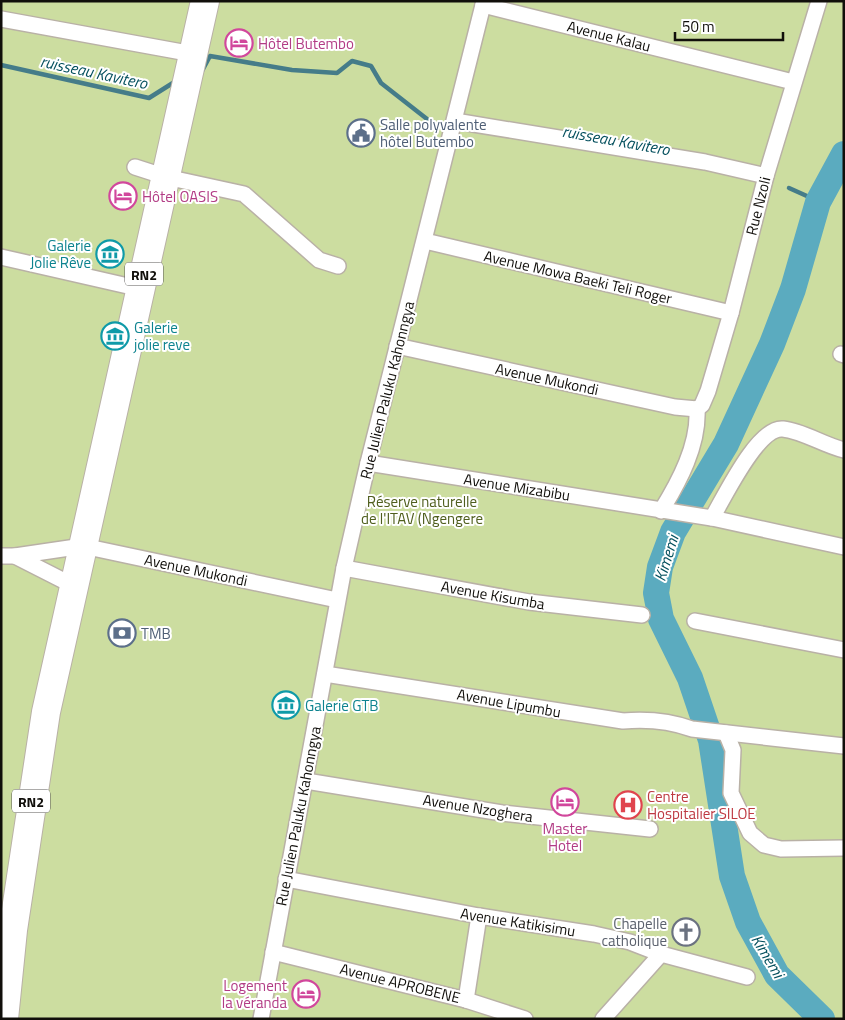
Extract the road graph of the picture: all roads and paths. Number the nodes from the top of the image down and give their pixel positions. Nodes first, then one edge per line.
1 (206, 1) edge
2 (818, 1) edge
3 (483, 3) edge
4 (1, 19) edge
5 (192, 54) junction
6 (793, 82) junction
7 (455, 121) junction
8 (135, 167) dead end
9 (766, 176) junction
10 (166, 177) junction
11 (425, 241) junction
12 (1, 257) edge
13 (338, 266) dead end
14 (141, 289) junction
15 (731, 313) junction
16 (398, 346) junction
17 (697, 409) junction
18 (844, 450) edge
19 (368, 463) junction
20 (663, 512) junction
21 (708, 518) junction
22 (83, 546) junction
23 (844, 547) edge
24 (8, 556) edge
25 (344, 568) junction
26 (74, 586) junction
27 (338, 600) junction
28 (642, 615) dead end
29 (695, 621) dead end
30 (844, 650) edge
31 (325, 674) junction
32 (726, 733) junction
33 (844, 746) edge
34 (306, 781) junction
35 (650, 829) dead end
36 (844, 848) edge
37 (286, 879) junction
38 (479, 916) junction
39 (273, 952) junction
40 (661, 954) junction
41 (747, 977) dead end
42 (466, 1000) junction
43 (4, 1019) edge
44 (260, 1019) edge
45 (525, 1019) edge
46 (603, 1019) edge

1 - 5 highway, RN2
2 - 6 street, Rue Nzoli
3 - 6 street, Avenue Kalau
3 - 7 street, Rue Julien Paluku Kahonngya
4 - 5 street
5 - 10 highway, RN2
6 - 9 street, Rue Nzoli
7 - 9 street
7 - 11 street, Rue Julien Paluku Kahonngya
8 - 10 street
9 - 15 street, Rue Nzoli
10 - 13 street
10 - 14 highway, RN2
11 - 15 street, Avenue Mowa Baeki Teli Roger
11 - 16 street, Rue Julien Paluku Kahonngya
12 - 14 street
14 - 22 highway, RN2
15 - 17 street, Rue Nzoli
16 - 17 street, Avenue Mukondi
16 - 19 street, Rue Julien Paluku Kahonngya
17 - 20 street
18 - 21 street
19 - 20 street, Avenue Mizabibu
19 - 25 street, Rue Julien Paluku Kahonngya
20 - 21 street, Avenue Mizabibu
21 - 23 street, Avenue Mizabibu
22 - 24 street
22 - 26 highway, RN2
22 - 27 street, Avenue Mukondi
24 - 26 street
25 - 27 street, Rue Julien Paluku Kahonngya
25 - 28 street, Avenue Kisumba
26 - 43 highway, RN2
27 - 31 street, Rue Julien Paluku Kahonngya
29 - 30 street
31 - 32 street, Avenue Lipumbu
31 - 34 street, Rue Julien Paluku Kahonngya
32 - 33 street, Avenue Lipumbu
32 - 36 street
34 - 35 street, Avenue Nzoghera
34 - 37 street, Rue Julien Paluku Kahonngya
37 - 38 street, Avenue Katikisimu
37 - 39 street, Rue Julien Paluku Kahonngya
38 - 40 street, Avenue Katikisimu
38 - 42 street
39 - 42 street, Avenue APROBENE
39 - 44 street, Rue Julien Paluku Kahonngya
40 - 41 street, Avenue Katikisimu
40 - 46 street
42 - 45 street, Avenue APROBENE

